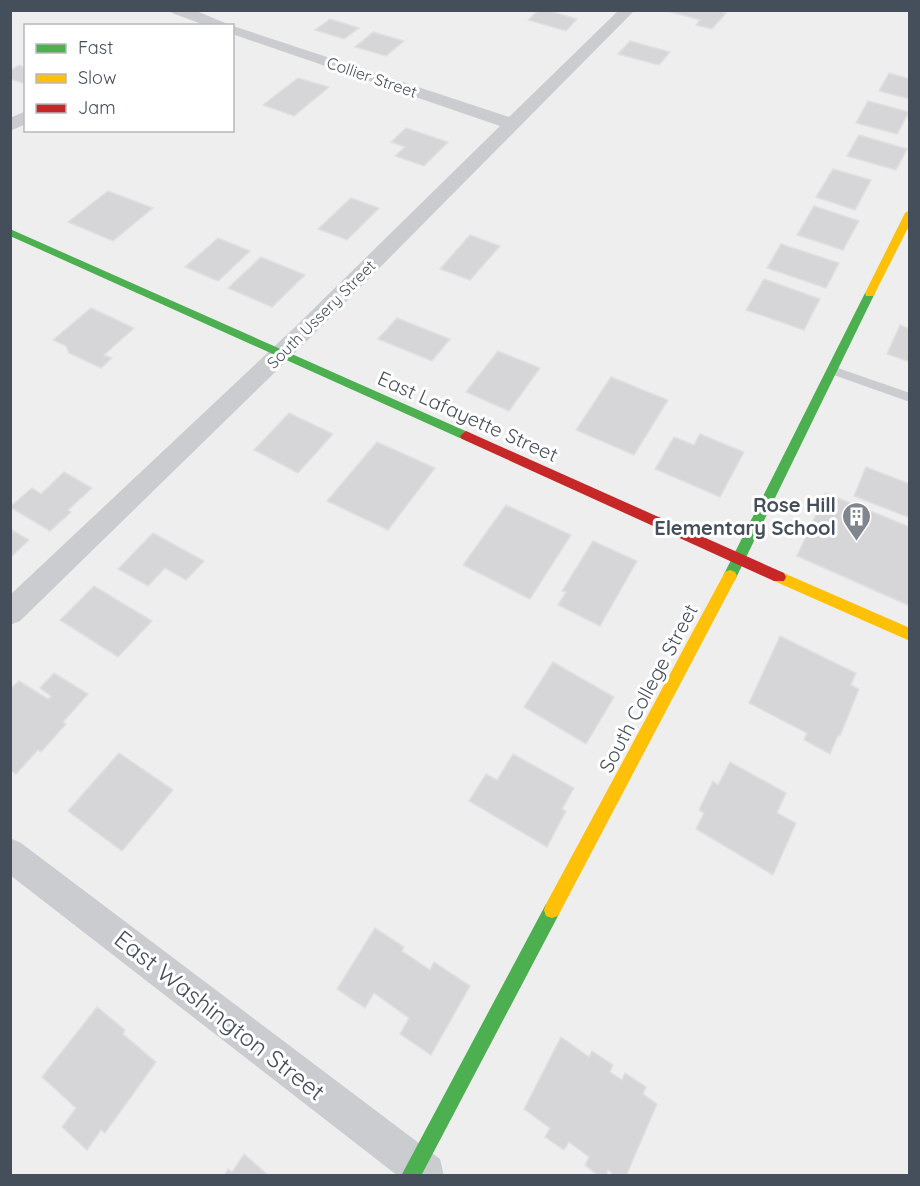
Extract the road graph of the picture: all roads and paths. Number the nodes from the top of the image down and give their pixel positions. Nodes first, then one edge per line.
1 (628, 10) edge
2 (186, 12) edge
3 (171, 24) edge
4 (217, 24) edge
5 (234, 30) edge
6 (24, 117) edge
7 (512, 124) junction
8 (10, 126) edge
9 (909, 213) edge
10 (10, 232) edge
11 (281, 353) junction
12 (832, 370) junction
13 (909, 398) edge
14 (739, 559) junction
15 (10, 613) edge
16 (909, 635) edge
17 (10, 855) edge
18 (418, 1172) edge

1 - 7 street, South Ussery Street
2 - 3 street
2 - 4 street
5 - 7 street, Collier Street
6 - 8 street
7 - 11 street, South Ussery Street
9 - 12 street, South College Street
10 - 11 street, East Lafayette Street
11 - 14 street, East Lafayette Street
11 - 15 street, South Ussery Street
12 - 13 lane
12 - 14 street, South College Street
14 - 16 street, East Lafayette Street
14 - 18 street, South College Street
17 - 18 street, East Washington Street

